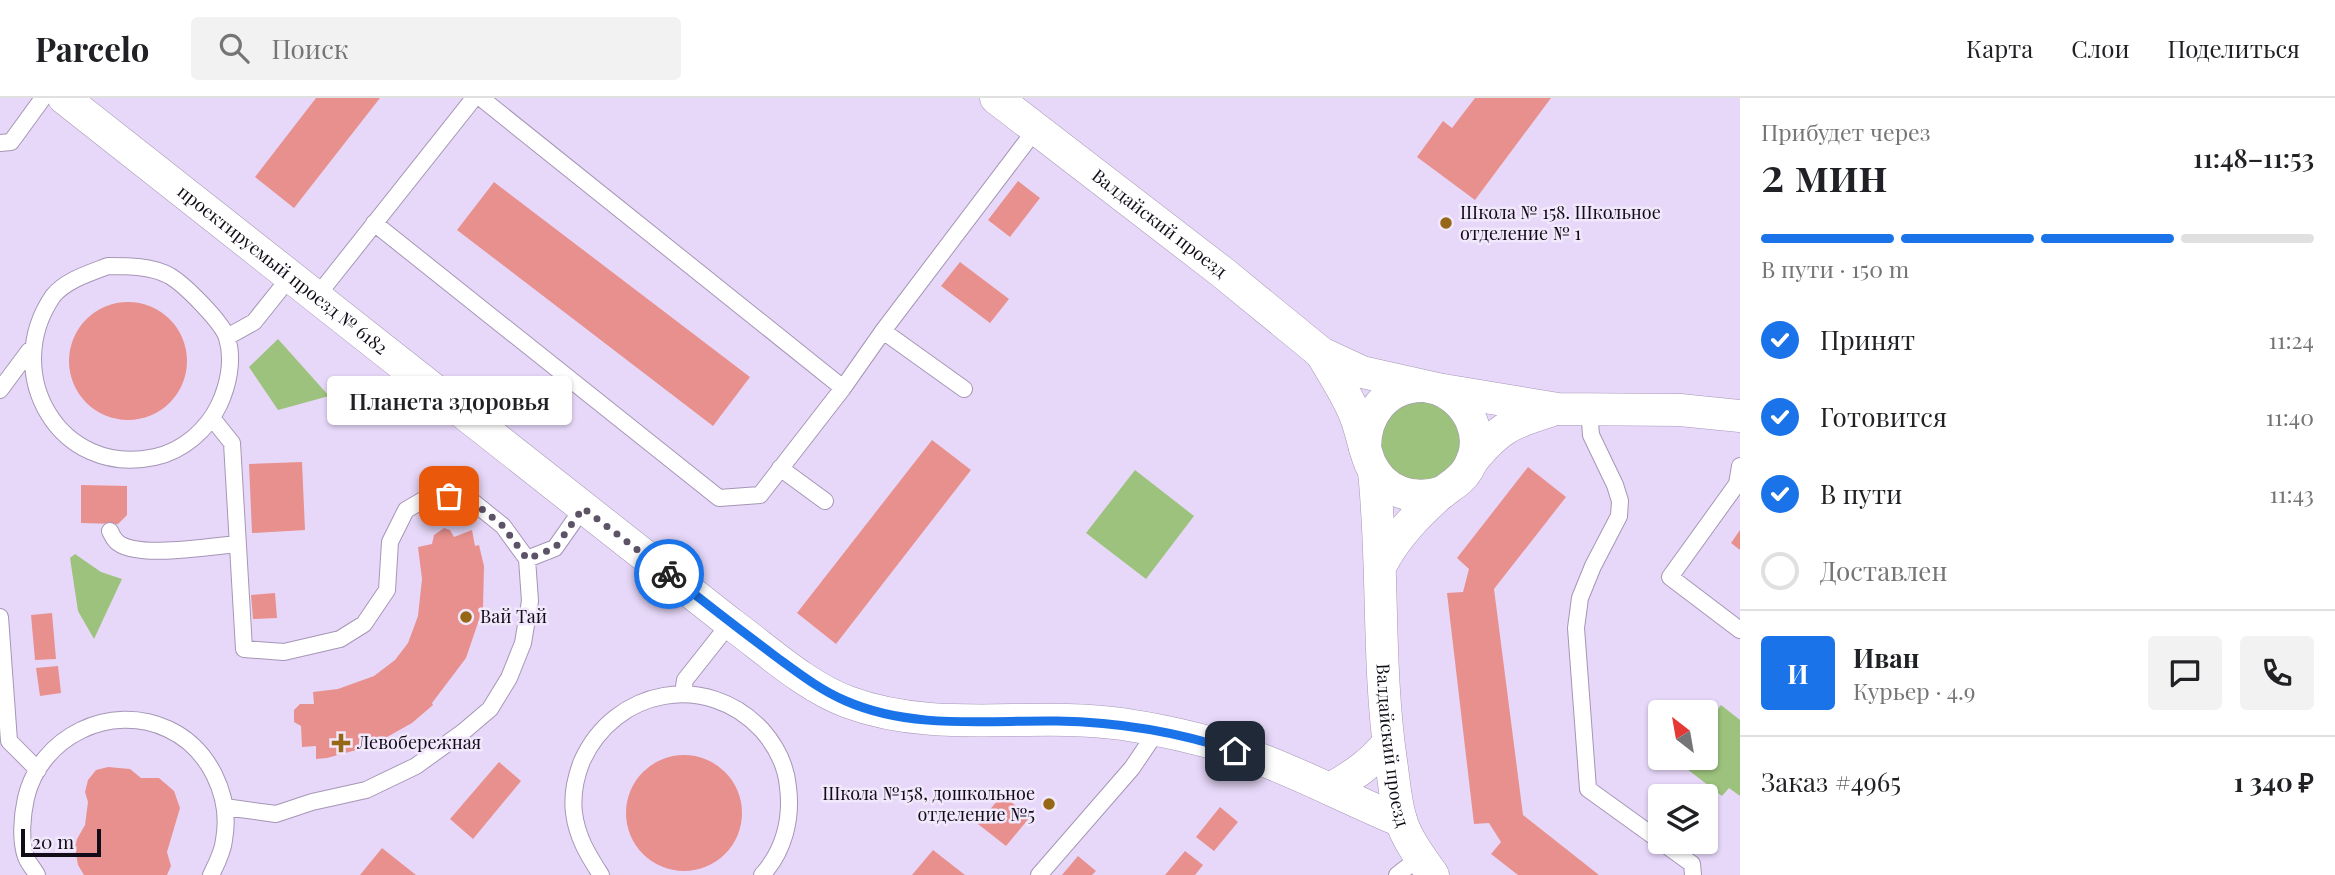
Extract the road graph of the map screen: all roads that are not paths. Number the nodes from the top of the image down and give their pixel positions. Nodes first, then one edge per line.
1 (43, 98) edge
2 (64, 98) edge
3 (474, 98) edge
4 (481, 98) edge
5 (996, 98) edge
6 (1036, 129) junction
7 (0, 143) edge
8 (374, 223) junction
9 (290, 277) junction
10 (317, 296) junction
11 (883, 331) junction
12 (227, 337) junction
13 (29, 351) junction
14 (1321, 353) junction
15 (1432, 387) junction
16 (843, 388) junction
17 (964, 389) dead end
18 (0, 390) edge
19 (1558, 409) junction
20 (1589, 409) junction
21 (1740, 415) edge
22 (212, 418) junction
23 (1370, 459) junction
24 (1472, 461) junction
25 (1740, 466) edge
26 (779, 468) junction
27 (1443, 492) junction
28 (825, 501) dead end
29 (583, 508) junction
30 (110, 531) dead end
31 (238, 544) junction
32 (527, 559) junction
33 (1381, 565) junction
34 (0, 617) edge
35 (730, 623) junction
36 (1740, 630) edge
37 (683, 693) junction
38 (1157, 731) junction
39 (1388, 743) junction
40 (38, 770) junction
41 (1330, 789) junction
42 (225, 807) junction
43 (1401, 821) junction
44 (1417, 869) edge
45 (763, 874) edge
46 (37, 875) edge
47 (211, 875) edge
48 (601, 875) edge
49 (1039, 875) edge
50 (1693, 875) edge

1 - 7 lane
2 - 9 street, проектируемый проезд № 6182
3 - 8 lane
4 - 16 lane
5 - 6 street, Валдайский проезд
6 - 11 lane
6 - 14 street, Валдайский проезд
8 - 10 lane
8 - 26 lane
9 - 10 street, проектируемый проезд № 6182
9 - 12 lane
10 - 29 street, проектируемый проезд № 6182
11 - 16 lane
11 - 17 lane
12 - 13 lane
12 - 22 lane
13 - 18 lane
13 - 22 lane
14 - 15 street, Валдайский проезд
14 - 23 street, Валдайский проезд
15 - 19 street
15 - 23 street, Валдайский проезд
15 - 24 street, Валдайский проезд
16 - 26 lane
19 - 20 street
19 - 24 street
20 - 21 street
20 - 50 lane
22 - 31 lane
23 - 27 street
23 - 33 street, Валдайский проезд
24 - 27 street
25 - 36 lane
26 - 28 lane
27 - 33 street
29 - 32 lane
29 - 35 street, проектируемый проезд № 6182
30 - 31 lane
31 - 32 lane
32 - 42 lane
33 - 39 street, Валдайский проезд
34 - 40 lane
35 - 37 lane
35 - 38 street, проектируемый проезд № 6182
37 - 45 lane
37 - 48 lane
38 - 41 street, проектируемый проезд № 6182
38 - 49 lane
39 - 41 street
39 - 43 street, Валдайский проезд
40 - 42 lane
40 - 46 lane
41 - 43 street, проектируемый проезд № 6182
42 - 47 lane
43 - 44 street, Валдайский проезд

